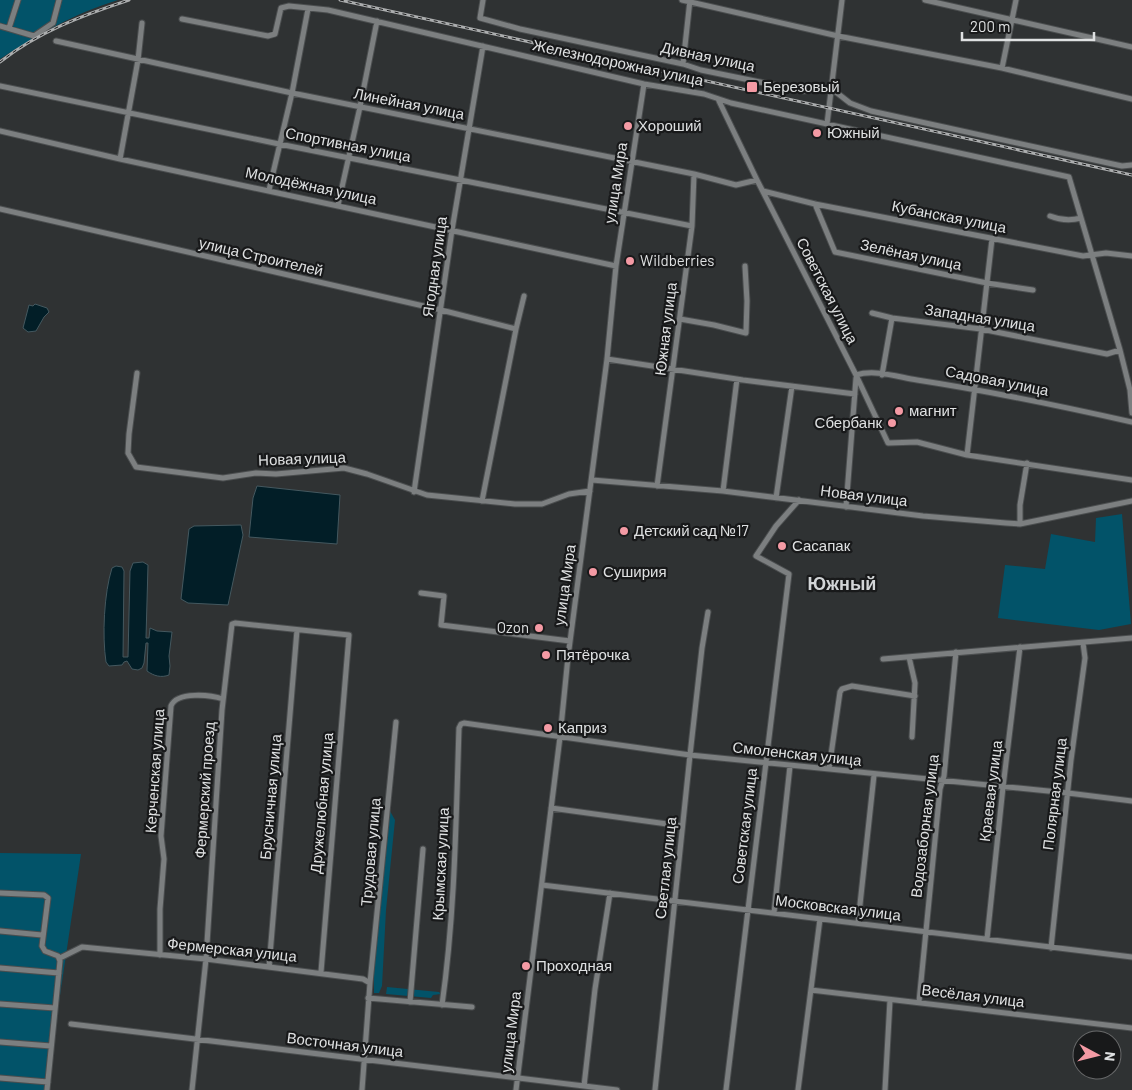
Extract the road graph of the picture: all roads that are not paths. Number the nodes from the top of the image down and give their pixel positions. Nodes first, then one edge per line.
1 (18, 0) edge
2 (59, 0) edge
3 (483, 0) edge
4 (682, 0) edge
5 (842, 0) edge
6 (925, 0) edge
7 (1016, 0) edge
8 (690, 1) edge
9 (308, 10) junction
10 (182, 19) dead end
11 (1012, 20) junction
12 (377, 22) junction
13 (142, 23) dead end
14 (0, 26) edge
15 (9, 28) junction
16 (838, 36) junction
17 (56, 41) dead end
18 (483, 46) junction
19 (1132, 47) edge
20 (138, 60) junction
21 (683, 64) junction
22 (1002, 68) junction
23 (644, 84) junction
24 (0, 86) edge
25 (832, 89) junction
26 (292, 93) junction
27 (718, 99) junction
28 (1132, 99) edge
29 (360, 107) junction
30 (129, 113) junction
31 (827, 124) junction
32 (469, 128) junction
33 (0, 131) edge
34 (279, 144) junction
35 (120, 158) junction
36 (349, 158) junction
37 (632, 163) junction
38 (1132, 165) edge
39 (694, 174) junction
40 (461, 180) junction
41 (757, 180) junction
42 (269, 190) junction
43 (763, 192) junction
44 (814, 204) junction
45 (338, 205) junction
46 (0, 209) edge
47 (624, 213) junction
48 (1050, 216) dead end
49 (1081, 218) junction
50 (692, 226) junction
51 (452, 230) junction
52 (992, 239) junction
53 (1092, 256) junction
54 (1132, 256) edge
55 (616, 266) junction
56 (745, 266) dead end
57 (987, 283) junction
58 (1033, 290) dead end
59 (524, 296) dead end
60 (441, 310) junction
61 (872, 313) dead end
62 (892, 318) junction
63 (680, 320) junction
64 (981, 328) junction
65 (516, 329) junction
66 (1120, 350) junction
67 (607, 359) junction
68 (674, 369) junction
69 (137, 372) dead end
70 (856, 374) junction
71 (882, 375) junction
72 (737, 379) junction
73 (792, 386) junction
74 (975, 388) junction
75 (855, 394) junction
76 (1132, 413) edge
77 (1132, 422) edge
78 (967, 455) junction
79 (1027, 463) junction
80 (592, 480) junction
81 (1132, 480) edge
82 (657, 486) junction
83 (590, 490) junction
84 (723, 491) junction
85 (414, 492) junction
86 (776, 498) junction
87 (799, 500) junction
88 (482, 501) junction
89 (1132, 501) edge
90 (846, 507) junction
91 (1020, 524) junction
92 (422, 593) dead end
93 (708, 612) dead end
94 (297, 630) junction
95 (1132, 638) edge
96 (570, 642) junction
97 (1083, 643) junction
98 (1020, 647) junction
99 (956, 652) junction
100 (909, 657) junction
101 (883, 659) dead end
102 (915, 696) junction
103 (223, 699) junction
104 (396, 722) dead end
105 (461, 724) joint
106 (560, 737) junction
107 (912, 737) dead end
108 (690, 755) junction
109 (765, 763) junction
110 (790, 766) junction
111 (829, 769) junction
112 (874, 774) junction
113 (942, 781) junction
114 (1003, 787) junction
115 (1068, 793) junction
116 (1132, 801) edge
117 (551, 808) junction
118 (682, 826) junction
119 (424, 849) dead end
120 (542, 885) junction
121 (0, 892) edge
122 (610, 893) junction
123 (676, 901) junction
124 (747, 909) junction
125 (774, 913) junction
126 (820, 919) junction
127 (858, 923) junction
128 (926, 931) junction
129 (0, 932) edge
130 (42, 935) junction
131 (987, 939) junction
132 (1051, 948) junction
133 (160, 954) junction
134 (1132, 957) edge
135 (60, 958) junction
136 (206, 959) junction
137 (269, 967) junction
138 (0, 968) edge
139 (321, 972) junction
140 (59, 973) junction
141 (370, 983) junction
142 (811, 990) junction
143 (369, 995) junction
144 (890, 1000) junction
145 (410, 1002) junction
146 (919, 1002) junction
147 (0, 1004) edge
148 (442, 1005) junction
149 (472, 1007) dead end
150 (55, 1008) junction
151 (71, 1024) dead end
152 (1132, 1028) edge
153 (198, 1040) junction
154 (0, 1042) edge
155 (51, 1046) junction
156 (364, 1060) junction
157 (0, 1078) edge
158 (518, 1078) junction
159 (48, 1082) junction
160 (584, 1086) junction
161 (47, 1090) edge
162 (192, 1090) edge
163 (362, 1090) edge
164 (516, 1090) edge
165 (617, 1090) edge
166 (655, 1090) edge
167 (726, 1090) edge
168 (798, 1090) edge
169 (885, 1090) edge

1 - 15 street
2 - 15 street
3 - 21 street, Дивная улица
4 - 8 street
5 - 16 street
6 - 11 street
7 - 11 street
8 - 16 street
8 - 21 street
9 - 10 street, Железнодорожная улица
9 - 12 street, Железнодорожная улица
9 - 26 street
11 - 19 street
11 - 22 street
12 - 18 street, Железнодорожная улица
12 - 29 street
13 - 20 street
14 - 15 street
16 - 22 street
16 - 25 street
17 - 20 street, Линейная улица
18 - 23 street, Железнодорожная улица
18 - 32 street, Ягодная улица
20 - 26 street, Линейная улица
20 - 30 street
21 - 25 street, Дивная улица
22 - 28 street
23 - 27 street, Железнодорожная улица
23 - 37 street, улица Мира
24 - 30 street, Спортивная улица
25 - 31 street
25 - 38 street
26 - 29 street, Линейная улица
26 - 34 street
27 - 31 street, Железнодорожная улица
27 - 41 street, Советская улица
29 - 32 street, Линейная улица
29 - 36 street
30 - 34 street, Спортивная улица
30 - 35 street
31 - 49 street, Железнодорожная улица
32 - 37 street, Линейная улица
32 - 40 street, Ягодная улица
33 - 35 street, Молодёжная улица
34 - 36 street, Спортивная улица
34 - 42 street
35 - 42 street, Молодёжная улица
36 - 40 street, Спортивная улица
36 - 45 street
37 - 39 street, Линейная улица
37 - 47 street, улица Мира
39 - 41 street, Линейная улица
39 - 50 street, Южная улица
40 - 47 street, Спортивная улица
40 - 51 street, Ягодная улица
41 - 43 street, Советская улица
42 - 45 street, Молодёжная улица
43 - 44 street, Кубанская улица
43 - 70 street, Советская улица
44 - 52 street, Кубанская улица
44 - 57 street, Зелёная улица
45 - 51 street, Молодёжная улица
46 - 60 street, улица Строителей
47 - 50 street, Спортивная улица
47 - 55 street, улица Мира
48 - 49 street
49 - 53 street
50 - 63 street, Южная улица
51 - 55 street, Молодёжная улица
51 - 60 street, Ягодная улица
52 - 53 street, Кубанская улица
52 - 57 street
53 - 54 street, Кубанская улица
53 - 66 street
55 - 67 street, улица Мира
56 - 63 street
57 - 58 street, Зелёная улица
57 - 64 street
59 - 65 street
60 - 65 street, улица Строителей
60 - 85 street, Ягодная улица
61 - 62 street, Западная улица
62 - 64 street, Западная улица
62 - 71 street
63 - 68 street, Южная улица
64 - 66 street, Западная улица
64 - 74 street
65 - 88 street
66 - 76 street
67 - 68 street
67 - 80 street, улица Мира
68 - 72 street
68 - 82 street, Южная улица
69 - 85 street, Новая улица
70 - 71 street, Садовая улица
70 - 75 street, Советская улица
70 - 78 street
71 - 74 street, Садовая улица
72 - 73 street
72 - 84 street
73 - 75 street
73 - 86 street
74 - 77 street, Садовая улица
74 - 78 street
75 - 90 street, Советская улица
78 - 79 street
79 - 81 street
79 - 91 street
80 - 82 street, Новая улица
80 - 83 street, улица Мира
82 - 84 street, Новая улица
83 - 88 street, Новая улица
83 - 96 street, улица Мира
84 - 86 street, Новая улица
85 - 88 street, Новая улица
86 - 87 street, Новая улица
87 - 90 street, Новая улица
87 - 109 street, Советская улица
89 - 91 street, Новая улица
90 - 91 street, Новая улица
92 - 96 street
93 - 108 street, Светлая улица
94 - 103 street, Фермерский проезд
94 - 137 street, Брусничная улица
94 - 139 street, Дружелюбная улица
95 - 97 street
96 - 106 street, улица Мира
97 - 98 street
97 - 115 street, Полярная улица
98 - 99 street
98 - 114 street, Краевая улица
99 - 100 street
99 - 113 street, Водозаборная улица
100 - 101 street
100 - 102 street
102 - 107 street
102 - 111 street
103 - 133 street, Керченская улица
103 - 136 street, Фермерский проезд
104 - 141 street, Трудовая улица
105 - 106 street, Смоленская улица
105 - 148 street, Крымская улица
106 - 108 street, Смоленская улица
106 - 117 street, улица Мира
108 - 109 street, Смоленская улица
108 - 118 street, Светлая улица
109 - 110 street, Смоленская улица
109 - 124 street, Советская улица
110 - 111 street, Смоленская улица
110 - 125 street
111 - 112 street, Смоленская улица
112 - 113 street, Смоленская улица
112 - 127 street
113 - 114 street, Смоленская улица
113 - 128 street, Водозаборная улица
114 - 115 street, Смоленская улица
114 - 131 street, Краевая улица
115 - 116 street, Смоленская улица
115 - 132 street, Полярная улица
117 - 118 street
117 - 120 street, улица Мира
118 - 123 street, Светлая улица
119 - 145 street
120 - 122 street, Московская улица
120 - 158 street, улица Мира
121 - 130 street
122 - 123 street, Московская улица
122 - 160 street
123 - 124 street, Московская улица
123 - 166 street, Светлая улица
124 - 125 street, Московская улица
124 - 167 street, Советская улица
125 - 126 street, Московская улица
126 - 127 street, Московская улица
126 - 142 street
127 - 128 street, Московская улица
128 - 131 street, Московская улица
128 - 146 street, Водозаборная улица
129 - 130 street
130 - 135 street
131 - 132 street, Московская улица
132 - 134 street, Московская улица
133 - 135 street, Фермерская улица
133 - 136 street, Фермерская улица
135 - 140 street
136 - 137 street, Фермерская улица
136 - 153 street, Фермерский проезд
137 - 139 street, Фермерская улица
138 - 140 street
139 - 141 street, Фермерская улица
140 - 150 street
141 - 143 street
142 - 144 street, Весёлая улица
142 - 168 street
143 - 145 street
143 - 156 street
144 - 146 street, Весёлая улица
144 - 169 street
145 - 148 street
146 - 152 street, Весёлая улица
147 - 150 street
148 - 149 street
150 - 155 street
151 - 153 street, Восточная улица
153 - 156 street, Восточная улица
153 - 162 street, Фермерский проезд
154 - 155 street
155 - 159 street
156 - 158 street, Восточная улица
156 - 163 street
157 - 159 street
158 - 160 street, Восточная улица
158 - 164 street, улица Мира
159 - 161 street
160 - 165 street, Восточная улица

